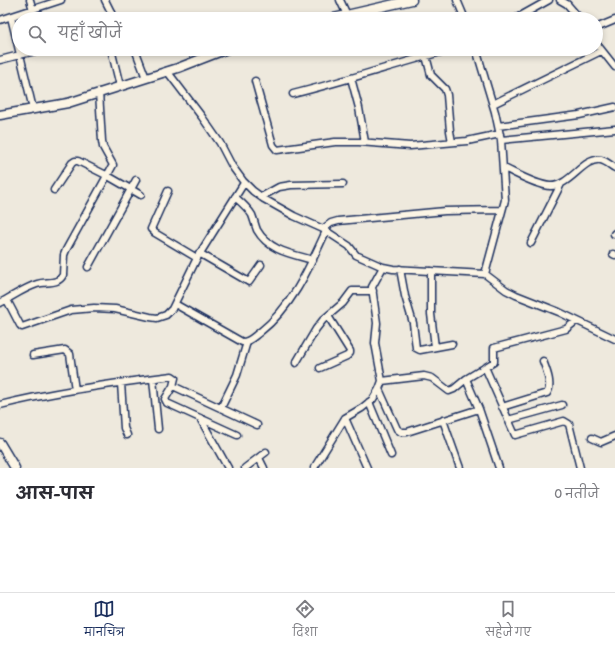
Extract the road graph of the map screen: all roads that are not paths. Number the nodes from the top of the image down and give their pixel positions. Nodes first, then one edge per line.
1 (30, 0) edge
2 (61, 0) edge
3 (105, 0) edge
4 (340, 0) edge
5 (412, 0) edge
6 (457, 0) edge
7 (549, 0) edge
8 (560, 0) edge
9 (32, 10) junction
10 (26, 12) edge
11 (111, 12) edge
12 (346, 12) edge
13 (360, 12) edge
14 (461, 12) edge
15 (528, 12) edge
16 (574, 12) edge
17 (11, 17) joint
18 (0, 20) edge
19 (615, 20) edge
20 (12, 21) edge
21 (603, 25) edge
22 (603, 53) edge
23 (16, 56) edge
24 (20, 56) edge
25 (113, 56) edge
26 (138, 56) edge
27 (208, 56) edge
28 (426, 56) joint
29 (478, 56) edge
30 (591, 56) edge
31 (0, 60) edge
32 (615, 67) edge
33 (167, 71) junction
34 (146, 78) junction
35 (351, 78) junction
36 (254, 81) dead end
37 (120, 86) junction
38 (99, 92) junction
39 (293, 94) dead end
40 (493, 104) junction
41 (615, 107) edge
42 (33, 109) junction
43 (0, 115) edge
44 (498, 126) junction
45 (615, 129) edge
46 (501, 137) junction
47 (365, 142) junction
48 (452, 142) junction
49 (504, 168) junction
50 (615, 168) edge
51 (108, 176) junction
52 (136, 180) dead end
53 (244, 183) junction
54 (344, 184) dead end
55 (561, 184) junction
56 (131, 189) junction
57 (54, 190) dead end
58 (168, 192) dead end
59 (141, 195) dead end
60 (235, 197) junction
61 (261, 197) junction
62 (502, 210) junction
63 (324, 230) junction
64 (531, 243) dead end
65 (198, 255) junction
66 (313, 260) junction
67 (261, 265) dead end
68 (88, 267) dead end
69 (383, 267) junction
70 (400, 269) junction
71 (431, 271) junction
72 (485, 274) junction
73 (373, 291) junction
74 (7, 300) junction
75 (0, 303) edge
76 (174, 304) junction
77 (328, 316) junction
78 (576, 321) junction
79 (615, 339) edge
80 (247, 342) junction
81 (452, 344) dead end
82 (435, 347) junction
83 (33, 355) dead end
84 (544, 360) dead end
85 (296, 363) dead end
86 (485, 367) junction
87 (320, 368) dead end
88 (466, 378) junction
89 (153, 379) junction
90 (382, 381) junction
91 (121, 383) junction
92 (173, 386) junction
93 (379, 389) junction
94 (75, 390) junction
95 (370, 402) junction
96 (0, 405) edge
97 (562, 405) dead end
98 (502, 407) junction
99 (220, 408) junction
100 (479, 409) junction
101 (200, 418) junction
102 (345, 418) junction
103 (443, 420) junction
104 (508, 420) junction
105 (257, 425) dead end
106 (158, 429) dead end
107 (127, 435) dead end
108 (237, 435) dead end
109 (615, 436) edge
110 (592, 438) dead end
111 (0, 443) edge
112 (266, 452) dead end
113 (391, 455) dead end
114 (258, 458) junction
115 (317, 467) edge
116 (15, 468) edge
117 (228, 468) edge
118 (245, 468) edge
119 (264, 468) edge
120 (367, 468) edge
121 (460, 468) edge
122 (498, 468) edge
123 (580, 468) edge

1 - 9 street
2 - 9 street
3 - 11 street
4 - 12 street
5 - 13 street
6 - 14 street
7 - 15 street
8 - 16 street
9 - 10 street
17 - 18 street
17 - 20 street
19 - 21 street
22 - 32 street
23 - 31 street
24 - 42 street
25 - 37 street
26 - 34 street
27 - 33 street
28 - 35 street
28 - 48 street
29 - 40 street
30 - 40 street
33 - 34 street
33 - 53 street
34 - 37 street
35 - 39 street
35 - 47 street
36 - 47 street
37 - 38 street
38 - 42 street
38 - 51 street
40 - 44 street
41 - 44 street
42 - 43 street
44 - 46 street
45 - 46 street
46 - 48 street
46 - 49 street
47 - 48 street
49 - 55 street
49 - 62 street
50 - 55 street
51 - 56 street
51 - 57 street
51 - 74 street
52 - 56 street
53 - 60 street
53 - 61 street
54 - 61 street
55 - 64 street
56 - 59 street
56 - 68 street
58 - 65 street
60 - 65 street
60 - 66 street
61 - 63 street
62 - 63 street
62 - 72 street
63 - 66 street
63 - 69 street
65 - 67 street
65 - 76 street
66 - 80 street
69 - 70 street
69 - 73 street
70 - 71 street
70 - 82 street
71 - 72 street
71 - 82 street
72 - 78 street
73 - 77 street
73 - 90 street
74 - 75 street
74 - 76 street
76 - 80 street
77 - 85 street
77 - 87 street
78 - 79 street
78 - 86 street
80 - 99 street
81 - 82 street
83 - 94 street
84 - 98 street
86 - 88 street
86 - 98 street
88 - 90 street
88 - 100 street
89 - 91 street
89 - 92 street
89 - 106 street
90 - 93 street
91 - 94 street
91 - 107 street
92 - 99 street
92 - 101 street
93 - 95 street
93 - 103 street
94 - 96 street
95 - 102 street
95 - 113 street
97 - 104 street
98 - 104 street
99 - 105 street
100 - 103 street
100 - 122 street
101 - 108 street
101 - 117 street
102 - 115 street
102 - 120 street
103 - 121 street
104 - 123 street
109 - 110 street
111 - 116 street
112 - 114 street
114 - 118 street
114 - 119 street

